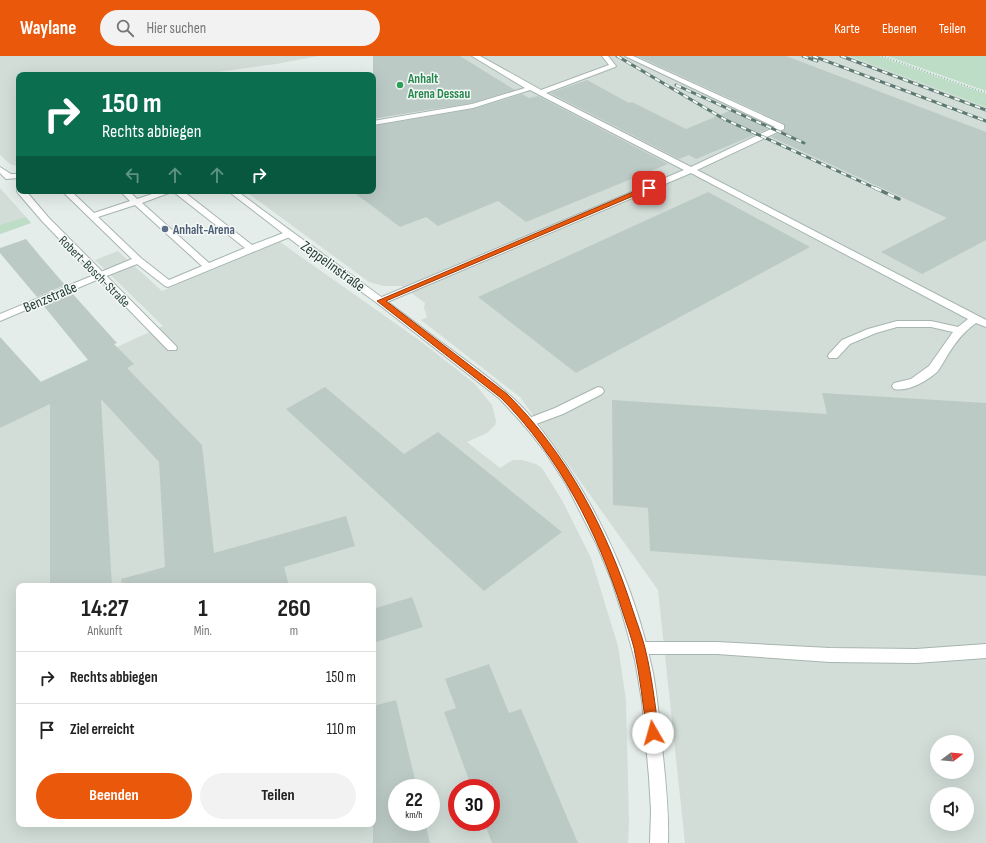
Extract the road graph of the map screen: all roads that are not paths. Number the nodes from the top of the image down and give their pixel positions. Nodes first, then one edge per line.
1 (474, 56) edge
2 (605, 56) edge
3 (628, 56) edge
4 (531, 88) junction
5 (540, 93) junction
6 (376, 122) edge
7 (0, 168) edge
8 (691, 170) junction
9 (16, 176) edge
10 (9, 177) junction
11 (16, 185) edge
12 (23, 194) edge
13 (69, 194) edge
14 (127, 194) edge
15 (161, 194) edge
16 (182, 194) edge
17 (236, 194) edge
18 (136, 202) junction
19 (92, 216) junction
20 (289, 234) junction
21 (251, 249) junction
22 (138, 260) junction
23 (208, 267) junction
24 (99, 276) junction
25 (381, 301) junction
26 (0, 318) edge
27 (975, 319) junction
28 (986, 324) edge
29 (960, 331) junction
30 (172, 348) dead end
31 (833, 356) dead end
32 (898, 386) dead end
33 (598, 391) dead end
34 (528, 423) junction
35 (640, 648) junction
36 (986, 651) edge
37 (659, 843) edge

1 - 4 street
2 - 5 street
3 - 8 street
4 - 5 street
4 - 6 street
5 - 8 street
7 - 10 street, Robert-Bosch-Straße
8 - 25 street
8 - 27 street
9 - 10 street
10 - 11 street, Robert-Bosch-Straße
12 - 24 street, Robert-Bosch-Straße
13 - 19 street
14 - 18 street
15 - 18 street
16 - 21 street
17 - 20 street, Zeppelinstraße
18 - 19 street
18 - 23 street
19 - 22 street
20 - 21 street
20 - 25 street, Zeppelinstraße
21 - 23 street
22 - 23 street
22 - 24 street, Benzstraße
24 - 26 street, Benzstraße
24 - 30 street, Robert-Bosch-Straße
25 - 34 street, Zeppelinstraße
27 - 28 street
27 - 29 street
29 - 31 street
29 - 32 street
33 - 34 street
34 - 35 street, Zeppelinstraße
35 - 36 street
35 - 37 street, Zeppelinstraße

